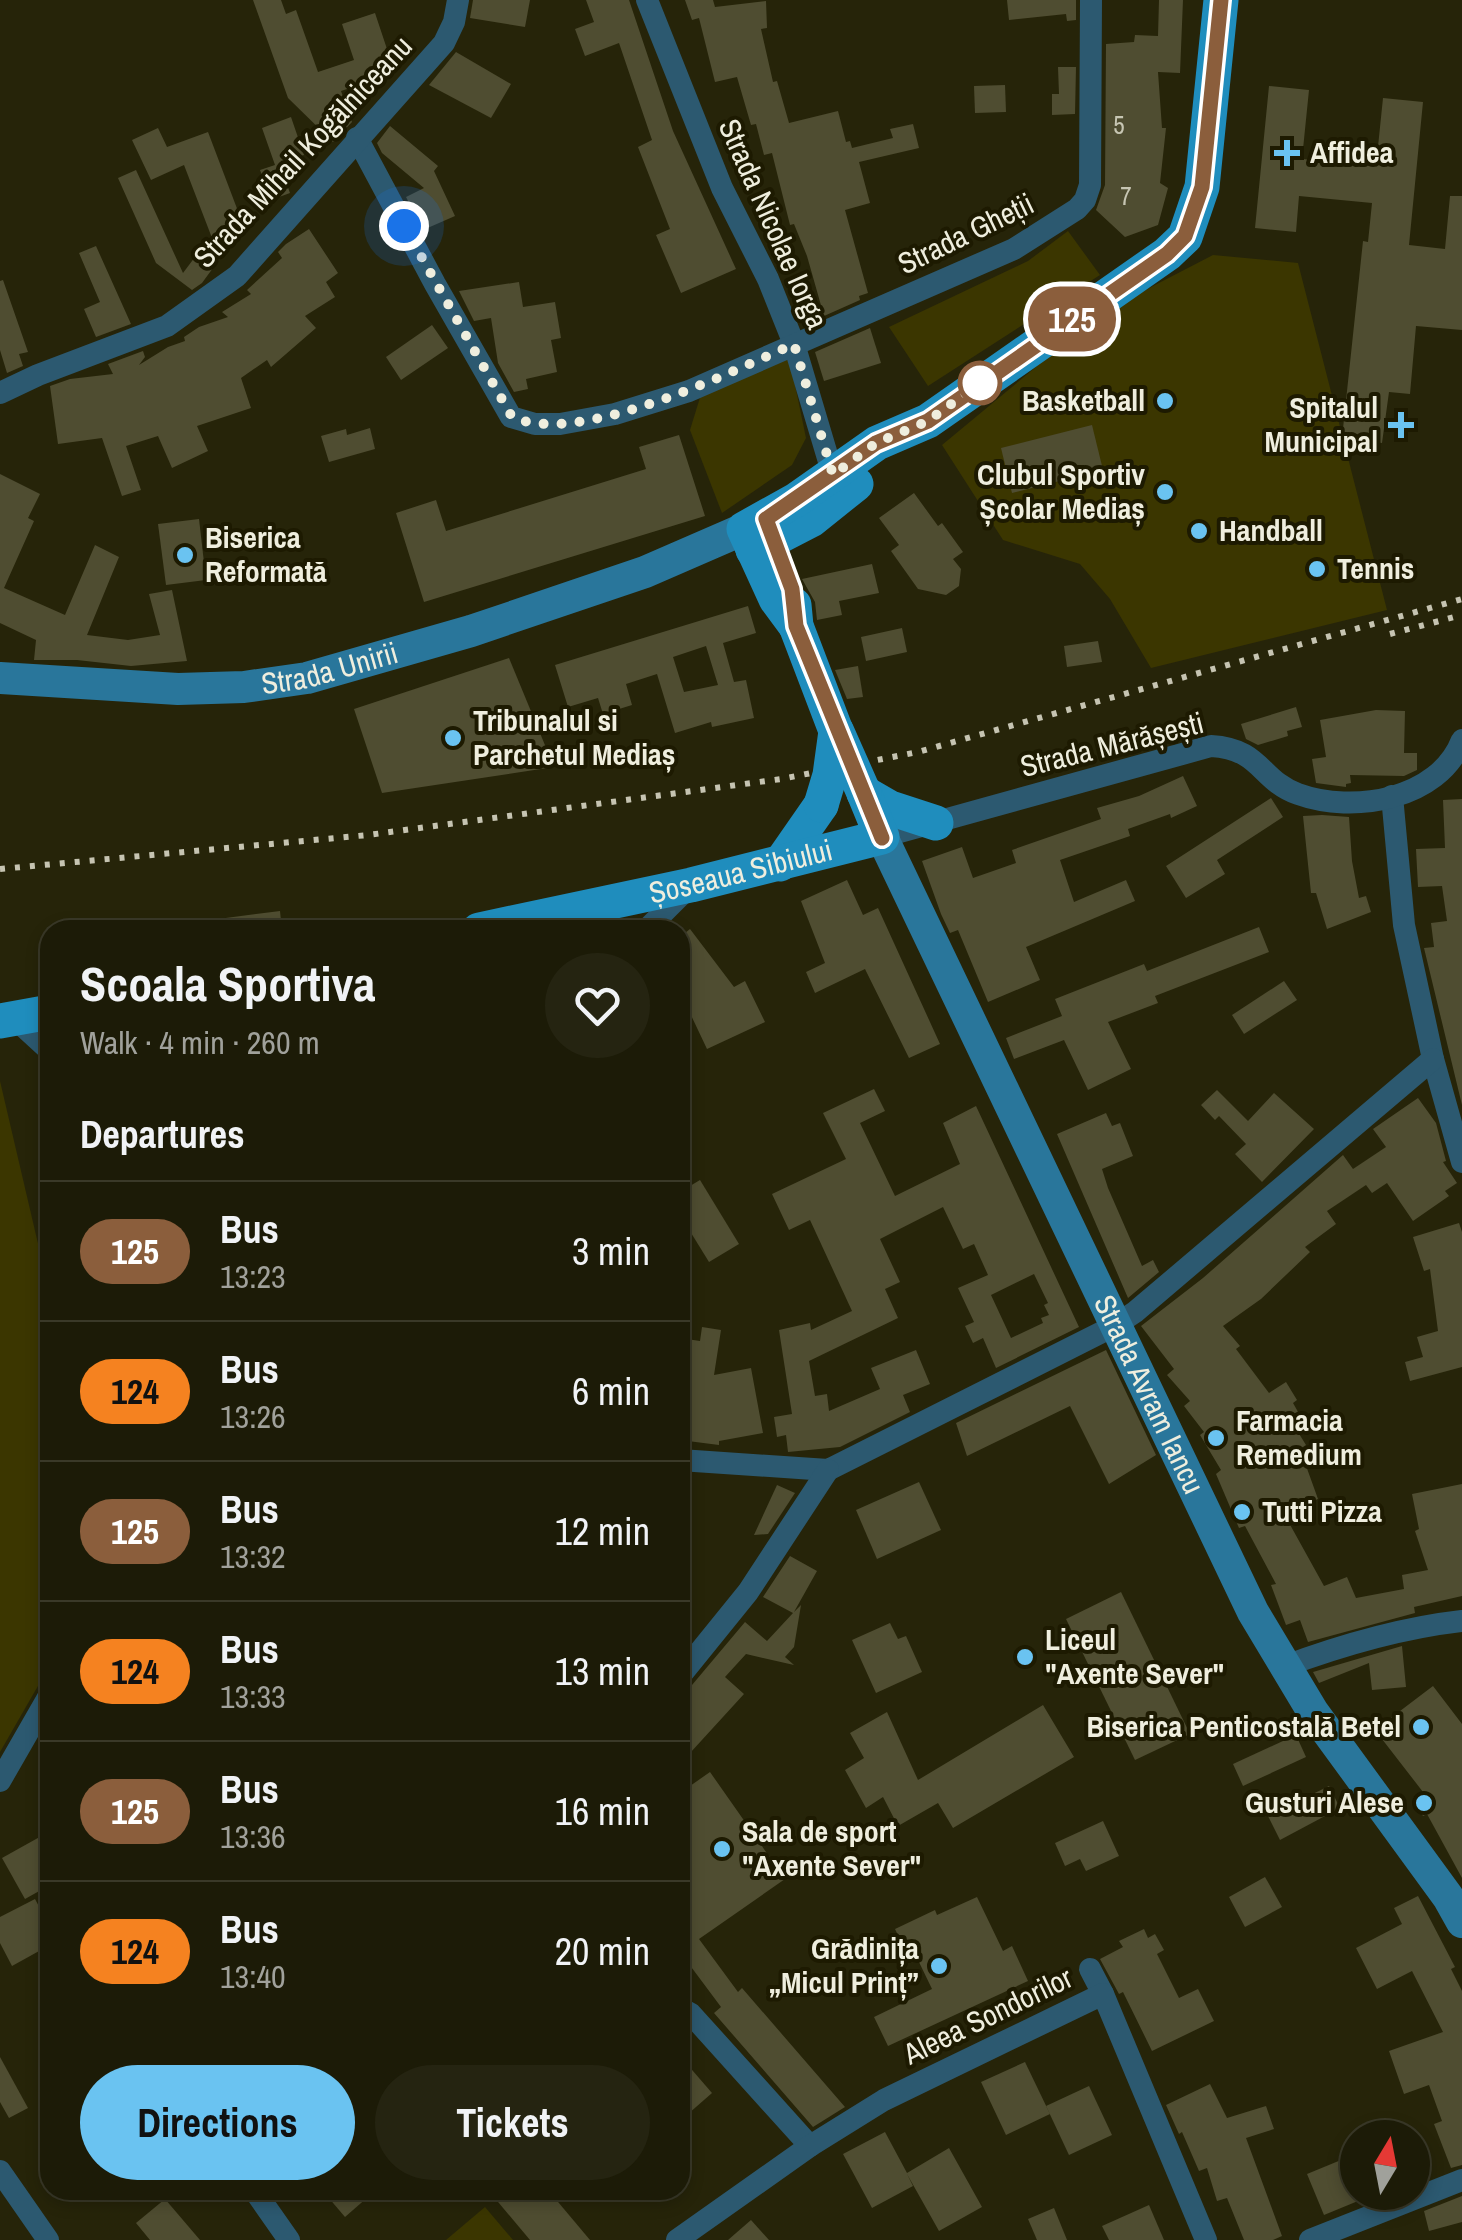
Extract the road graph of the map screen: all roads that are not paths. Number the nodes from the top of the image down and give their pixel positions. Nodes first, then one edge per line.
1 (458, 0) edge
2 (647, 0) edge
3 (1091, 0) edge
4 (1221, 0) edge
5 (357, 138) junction
6 (794, 344) junction
7 (0, 393) edge
8 (928, 421) junction
9 (833, 475) junction
10 (759, 535) junction
11 (0, 678) edge
12 (836, 731) junction
13 (1462, 740) edge
14 (864, 793) junction
15 (1392, 796) junction
16 (936, 822) junction
17 (882, 838) junction
18 (780, 864) junction
19 (690, 885) junction
20 (526, 920) edge
21 (656, 920) edge
22 (40, 1014) edge
23 (7, 1020) edge
24 (40, 1045) edge
25 (1433, 1058) junction
26 (1462, 1162) edge
27 (1114, 1326) junction
28 (690, 1461) edge
29 (828, 1470) junction
30 (1462, 1621) edge
31 (690, 1664) edge
32 (1284, 1667) junction
33 (40, 1711) edge
34 (0, 1781) edge
35 (1462, 1922) edge
36 (1090, 1969) dead end
37 (1102, 1994) junction
38 (690, 2013) edge
39 (810, 2146) junction
40 (0, 2172) edge
41 (1462, 2180) edge
42 (261, 2200) edge
43 (48, 2240) edge
44 (290, 2240) edge
45 (678, 2240) edge
46 (1206, 2240) edge
47 (1310, 2240) edge

1 - 5 street, Strada Mihail Kogălniceanu
2 - 6 street, Strada Nicolae Iorga
3 - 6 street, Strada Gheții
4 - 8 main road
5 - 6 street
5 - 7 street, Strada Mihail Kogălniceanu
6 - 9 street, Strada Nicolae Iorga
8 - 9 main road
8 - 10 main road
9 - 10 main road
10 - 11 main road, Strada Unirii
10 - 12 main road
12 - 14 main road, bridge
12 - 18 main road, bridge
13 - 15 street, Strada Mărășești
14 - 16 main road
14 - 17 main road
15 - 16 street, Strada Mărășești
15 - 25 street
16 - 17 street, Strada Mărășești
17 - 18 main road, Șoseaua Sibiului
17 - 27 main road, Strada Avram Iancu
18 - 19 main road, Șoseaua Sibiului
19 - 20 main road, Șoseaua Sibiului
19 - 21 street
22 - 23 main road
23 - 24 street
25 - 26 street
25 - 27 street
27 - 29 street
27 - 32 main road, Strada Avram Iancu
28 - 29 street
29 - 31 street
30 - 32 street
32 - 35 main road, Strada Avram Iancu
33 - 34 street
36 - 37 street
37 - 39 street, Aleea Sondorilor
37 - 46 street, Aleea Sondorilor
38 - 39 street
39 - 45 street, Aleea Sondorilor
40 - 43 street
41 - 47 street
42 - 44 street

